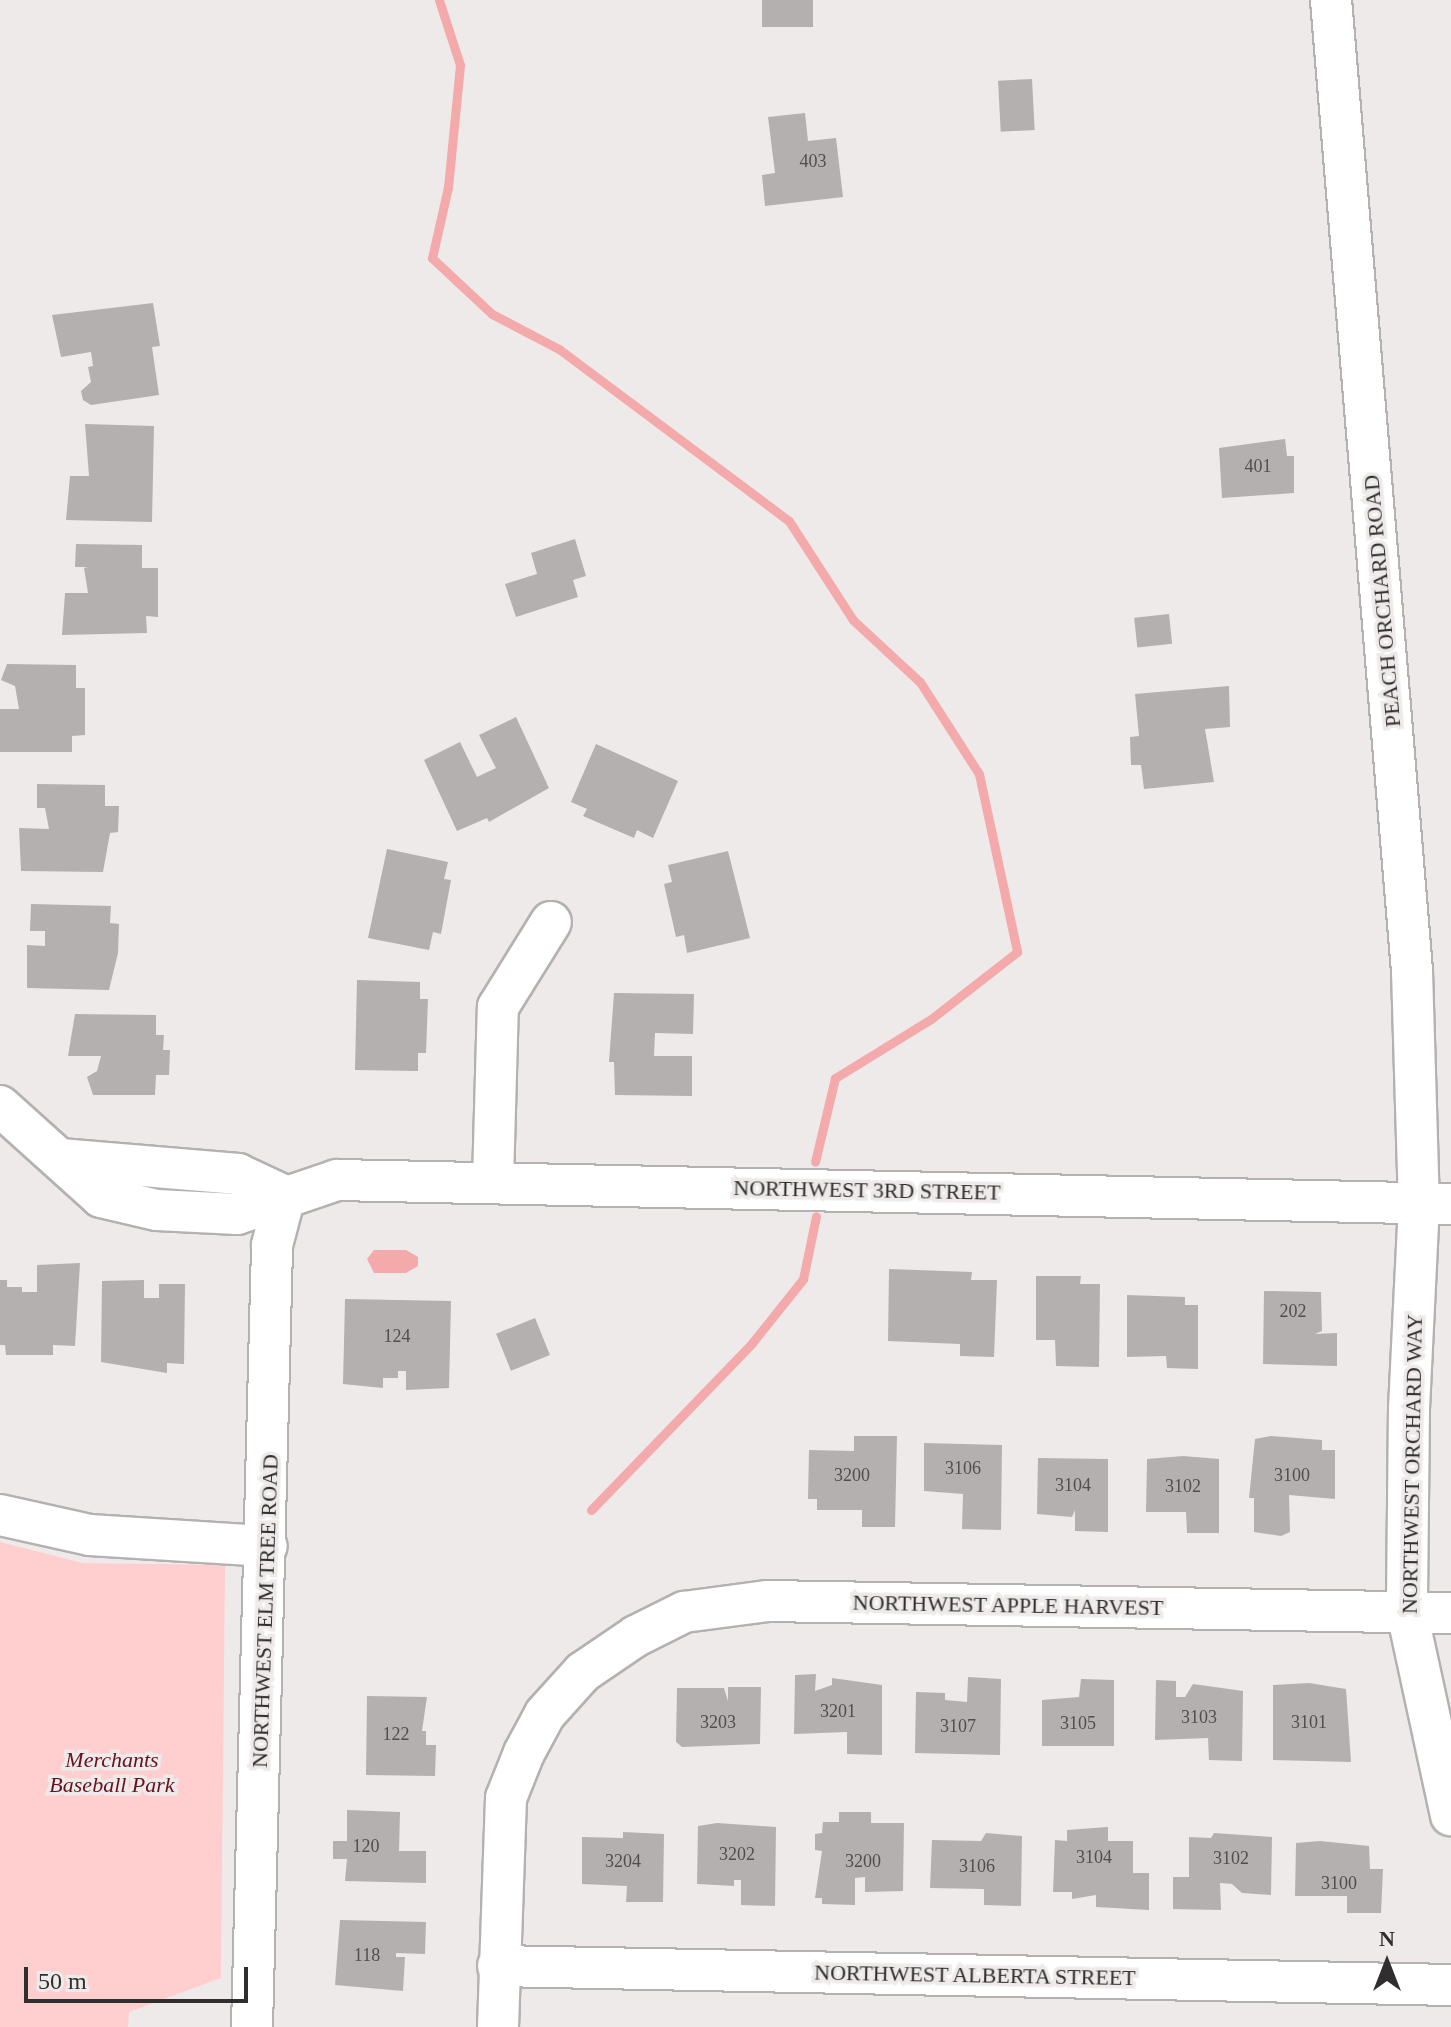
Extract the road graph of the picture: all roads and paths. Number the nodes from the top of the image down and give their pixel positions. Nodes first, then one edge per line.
1 (1331, 0) edge
2 (551, 922) dead end
3 (3, 1115) edge
4 (493, 1181) junction
5 (285, 1196) junction
6 (1435, 1204) edge
7 (0, 1515) edge
8 (267, 1546) junction
9 (1407, 1612) junction
10 (1451, 1613) edge
11 (1451, 1815) edge
12 (498, 1966) junction
13 (1451, 1985) edge
14 (252, 2027) edge
15 (498, 2027) edge

1 - 6 street, PEACH ORCHARD ROAD
2 - 4 street
3 - 5 street
4 - 5 street, NORTHWEST 3RD STREET
4 - 6 street, NORTHWEST 3RD STREET
5 - 8 street, NORTHWEST ELM TREE ROAD
6 - 9 street, NORTHWEST ORCHARD WAY
7 - 8 street
8 - 14 street, NORTHWEST ELM TREE ROAD
9 - 10 street, NORTHWEST APPLE HARVEST
9 - 11 street, NORTHWEST ORCHARD WAY
9 - 12 street, NORTHWEST APPLE HARVEST
12 - 13 street, NORTHWEST ALBERTA STREET
12 - 15 street, NORTHWEST APPLE HARVEST

